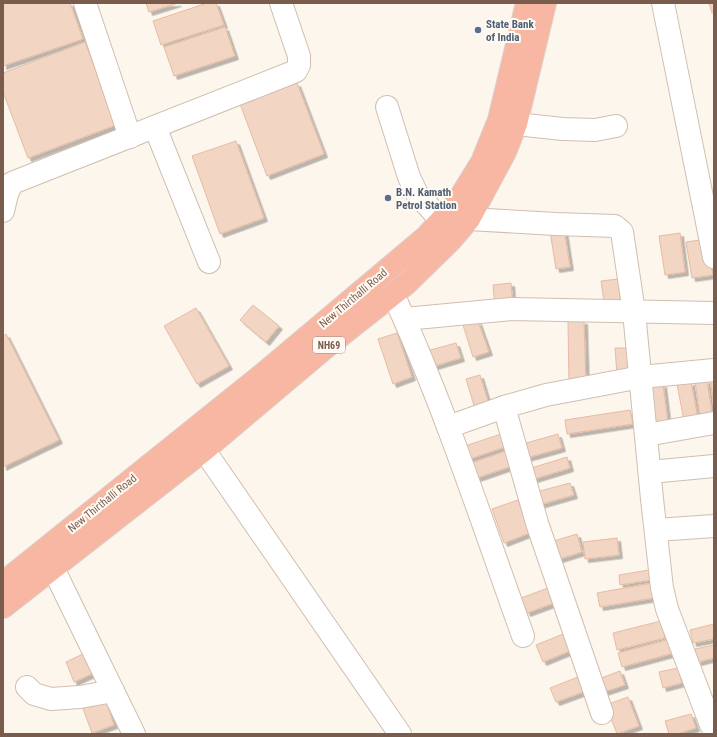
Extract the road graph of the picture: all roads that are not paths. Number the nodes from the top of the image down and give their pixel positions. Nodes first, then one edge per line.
1 (85, 3) edge
2 (282, 3) edge
3 (527, 3) edge
4 (544, 3) edge
5 (663, 3) edge
6 (387, 106) dead end
7 (516, 124) junction
8 (156, 126) junction
9 (616, 126) dead end
10 (130, 136) junction
11 (3, 211) edge
12 (469, 219) junction
13 (441, 220) junction
14 (714, 257) edge
15 (210, 262) dead end
16 (360, 293) junction
17 (393, 294) junction
18 (374, 310) junction
19 (634, 312) junction
20 (714, 313) edge
21 (405, 319) junction
22 (714, 370) edge
23 (640, 377) junction
24 (504, 407) junction
25 (714, 423) edge
26 (448, 427) junction
27 (646, 435) junction
28 (204, 450) junction
29 (714, 466) edge
30 (650, 472) junction
31 (714, 526) edge
32 (656, 530) junction
33 (53, 568) junction
34 (3, 583) edge
35 (3, 607) edge
36 (523, 636) dead end
37 (27, 687) dead end
38 (113, 691) junction
39 (602, 713) dead end
40 (711, 725) dead end
41 (134, 734) edge
42 (400, 734) edge

1 - 10 street
2 - 8 street
3 - 13 highway, New Thirthalli Road / NH69
4 - 7 highway, NH69
5 - 14 street
6 - 13 street
7 - 9 street
7 - 12 highway, NH69
8 - 10 street
8 - 15 street
10 - 11 street
12 - 17 highway, NH69
12 - 19 street
13 - 16 highway, New Thirthalli Road / NH69
16 - 18 highway
16 - 34 highway, New Thirthalli Road / NH69
17 - 18 highway, NH69
17 - 21 street
18 - 28 highway, NH69
19 - 20 street
19 - 21 street
19 - 23 street
21 - 26 street
22 - 23 street
23 - 24 street
23 - 27 street
24 - 26 street
24 - 39 street
25 - 27 street
26 - 36 street
27 - 30 street
28 - 33 highway, NH69
28 - 42 street
29 - 30 street
30 - 32 street
31 - 32 street
32 - 40 street
33 - 35 highway, NH69
33 - 38 street
37 - 38 street
38 - 41 street

